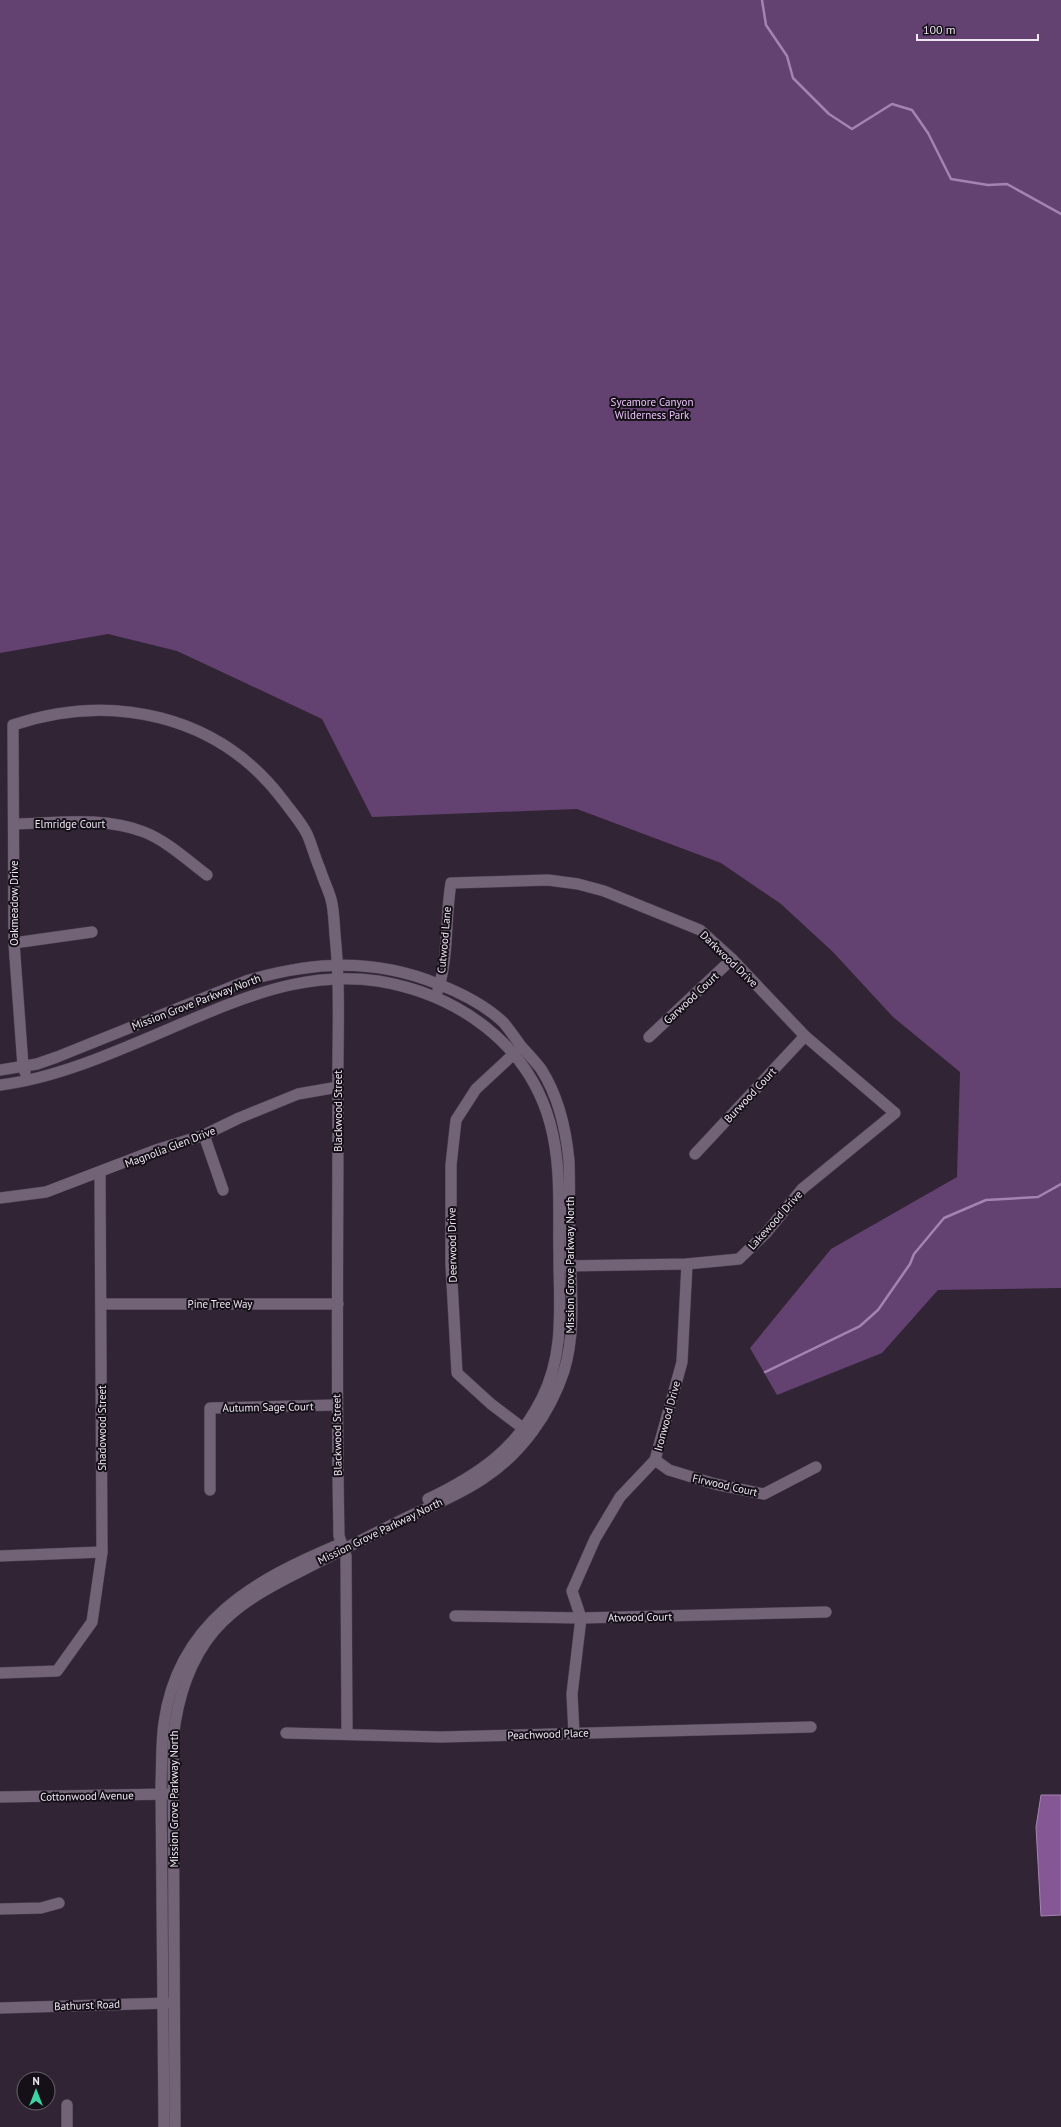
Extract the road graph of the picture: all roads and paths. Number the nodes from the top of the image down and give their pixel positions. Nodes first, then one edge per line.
1 (13, 726) joint
2 (14, 824) junction
3 (207, 875) dead end
4 (451, 883) joint
5 (92, 932) dead end
6 (14, 943) junction
7 (732, 959) junction
8 (338, 965) junction
9 (340, 979) junction
10 (440, 985) junction
11 (436, 996) junction
12 (805, 1036) junction
13 (649, 1037) dead end
14 (518, 1050) junction
15 (23, 1066) junction
16 (0, 1070) edge
17 (28, 1078) junction
18 (0, 1085) edge
19 (338, 1087) junction
20 (895, 1113) joint
21 (204, 1136) junction
22 (695, 1154) dead end
23 (100, 1173) junction
24 (223, 1190) dead end
25 (0, 1198) edge
26 (687, 1264) junction
27 (559, 1266) junction
28 (570, 1266) junction
29 (102, 1304) junction
30 (338, 1304) junction
31 (336, 1406) junction
32 (527, 1431) junction
33 (655, 1460) junction
34 (816, 1466) dead end
35 (210, 1490) dead end
36 (342, 1546) junction
37 (102, 1552) junction
38 (0, 1556) edge
39 (826, 1612) dead end
40 (455, 1616) dead end
41 (581, 1618) junction
42 (0, 1673) edge
43 (811, 1728) dead end
44 (286, 1733) dead end
45 (574, 1733) junction
46 (346, 1734) junction
47 (168, 1794) junction
48 (0, 1797) edge
49 (60, 1903) dead end
50 (0, 1910) edge
51 (169, 2003) junction
52 (0, 2008) edge
53 (67, 2106) dead end
54 (67, 2127) edge
55 (164, 2127) edge
56 (175, 2127) edge

1 - 2 street, Oakmeadow Drive
1 - 8 street, Blackwood Street
2 - 3 street, Elmridge Court
2 - 6 street, Oakmeadow Drive
4 - 7 street, Darkwood Drive
4 - 10 street, Cutwood Lane
5 - 6 street
6 - 15 street, Oakmeadow Drive
7 - 12 street, Darkwood Drive
7 - 13 street, Garwood Court
8 - 9 street, Blackwood Street
8 - 10 street, Mission Grove Parkway North
8 - 15 street, Mission Grove Parkway North
9 - 11 street, Mission Grove Parkway North
9 - 17 street, Mission Grove Parkway North
9 - 19 street, Blackwood Street
10 - 11 street, Cutwood Lane
10 - 14 street, Mission Grove Parkway North
11 - 14 street, Mission Grove Parkway North
12 - 20 street, Darkwood Drive
12 - 22 street, Burwood Court
14 - 27 street, Mission Grove Parkway North
14 - 28 street, Mission Grove Parkway North
14 - 32 street, Deerwood Drive
15 - 16 street, Mission Grove Parkway North
15 - 17 street, Oakmeadow Drive
17 - 18 street, Mission Grove Parkway North
19 - 21 street, Magnolia Glen Drive
19 - 30 street, Blackwood Street
20 - 26 street, Lakewood Drive
21 - 23 street, Magnolia Glen Drive
21 - 24 street
23 - 25 street, Magnolia Glen Drive
23 - 29 street, Shadowood Street
26 - 28 street, Lakewood Drive
26 - 33 street, Ironwood Drive
27 - 28 street, Lakewood Drive
27 - 32 street, Mission Grove Parkway North
28 - 32 street, Mission Grove Parkway North
29 - 30 street, Pine Tree Way
29 - 37 street, Shadowood Street
30 - 31 street, Blackwood Street
31 - 35 street, Autumn Sage Court
31 - 36 street, Blackwood Street
32 - 36 street, Mission Grove Parkway North
33 - 34 street, Firwood Court
33 - 41 street, Ironwood Drive
36 - 46 street, Blackwood Street
36 - 47 street, Mission Grove Parkway North
37 - 38 street
37 - 42 street, Shadowood Street
39 - 41 street, Atwood Court
40 - 41 street, Atwood Court
41 - 45 street, Ironwood Drive
43 - 45 street, Peachwood Place
44 - 46 street, Peachwood Place
45 - 46 street, Peachwood Place
47 - 48 street, Cottonwood Avenue
47 - 51 street, Mission Grove Parkway North
49 - 50 street
51 - 52 street, Bathurst Road
51 - 55 street, Mission Grove Parkway North
51 - 56 street, Mission Grove Parkway North
53 - 54 street

